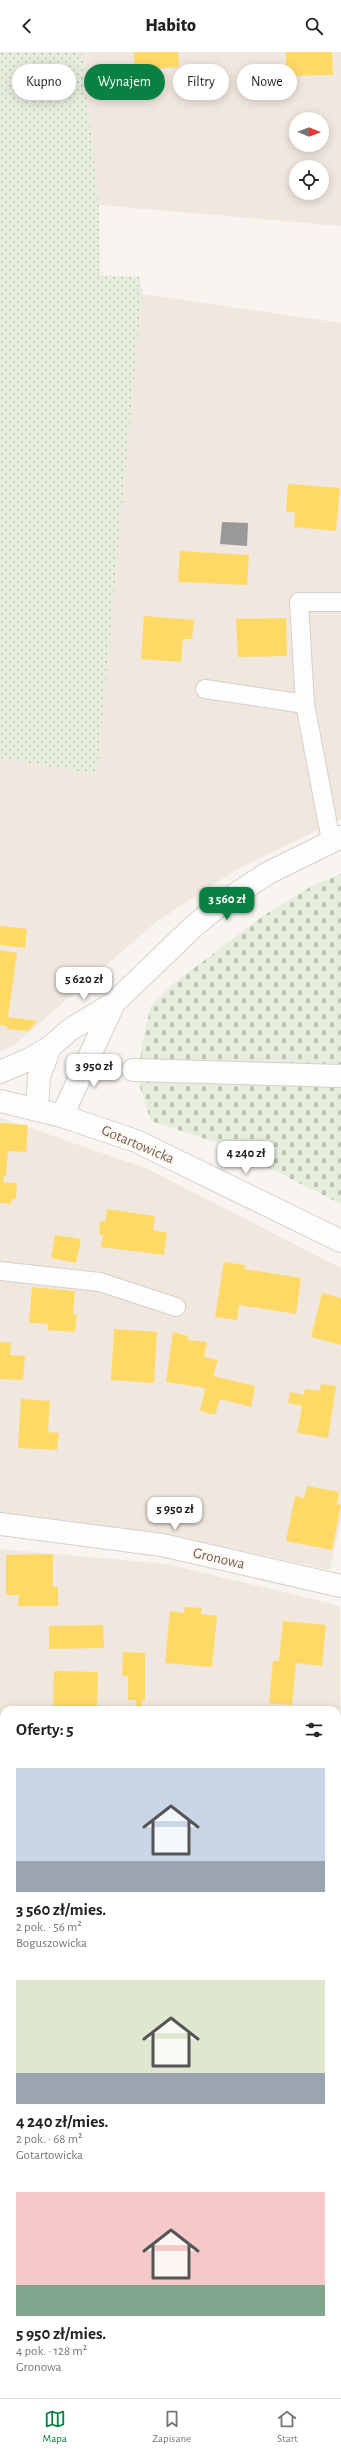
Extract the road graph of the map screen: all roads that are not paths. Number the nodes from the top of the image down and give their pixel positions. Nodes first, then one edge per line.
1 (341, 602) edge
2 (205, 689) dead end
3 (305, 704) junction
4 (336, 839) edge
5 (114, 1003) junction
6 (50, 1047) junction
7 (133, 1070) dead end
8 (0, 1072) edge
9 (341, 1076) edge
10 (0, 1101) edge
11 (37, 1110) junction
12 (62, 1116) junction
13 (341, 1241) edge
14 (0, 1271) edge
15 (176, 1307) dead end
16 (0, 1524) edge
17 (341, 1586) edge

1 - 3 lane
2 - 3 lane
3 - 4 lane
4 - 5 street
5 - 6 street
5 - 12 street
6 - 8 street
6 - 11 street
7 - 9 street
10 - 11 street, Gotartowicka
11 - 12 street, Gotartowicka
12 - 13 street, Gotartowicka
14 - 15 lane
16 - 17 street, Gronowa

